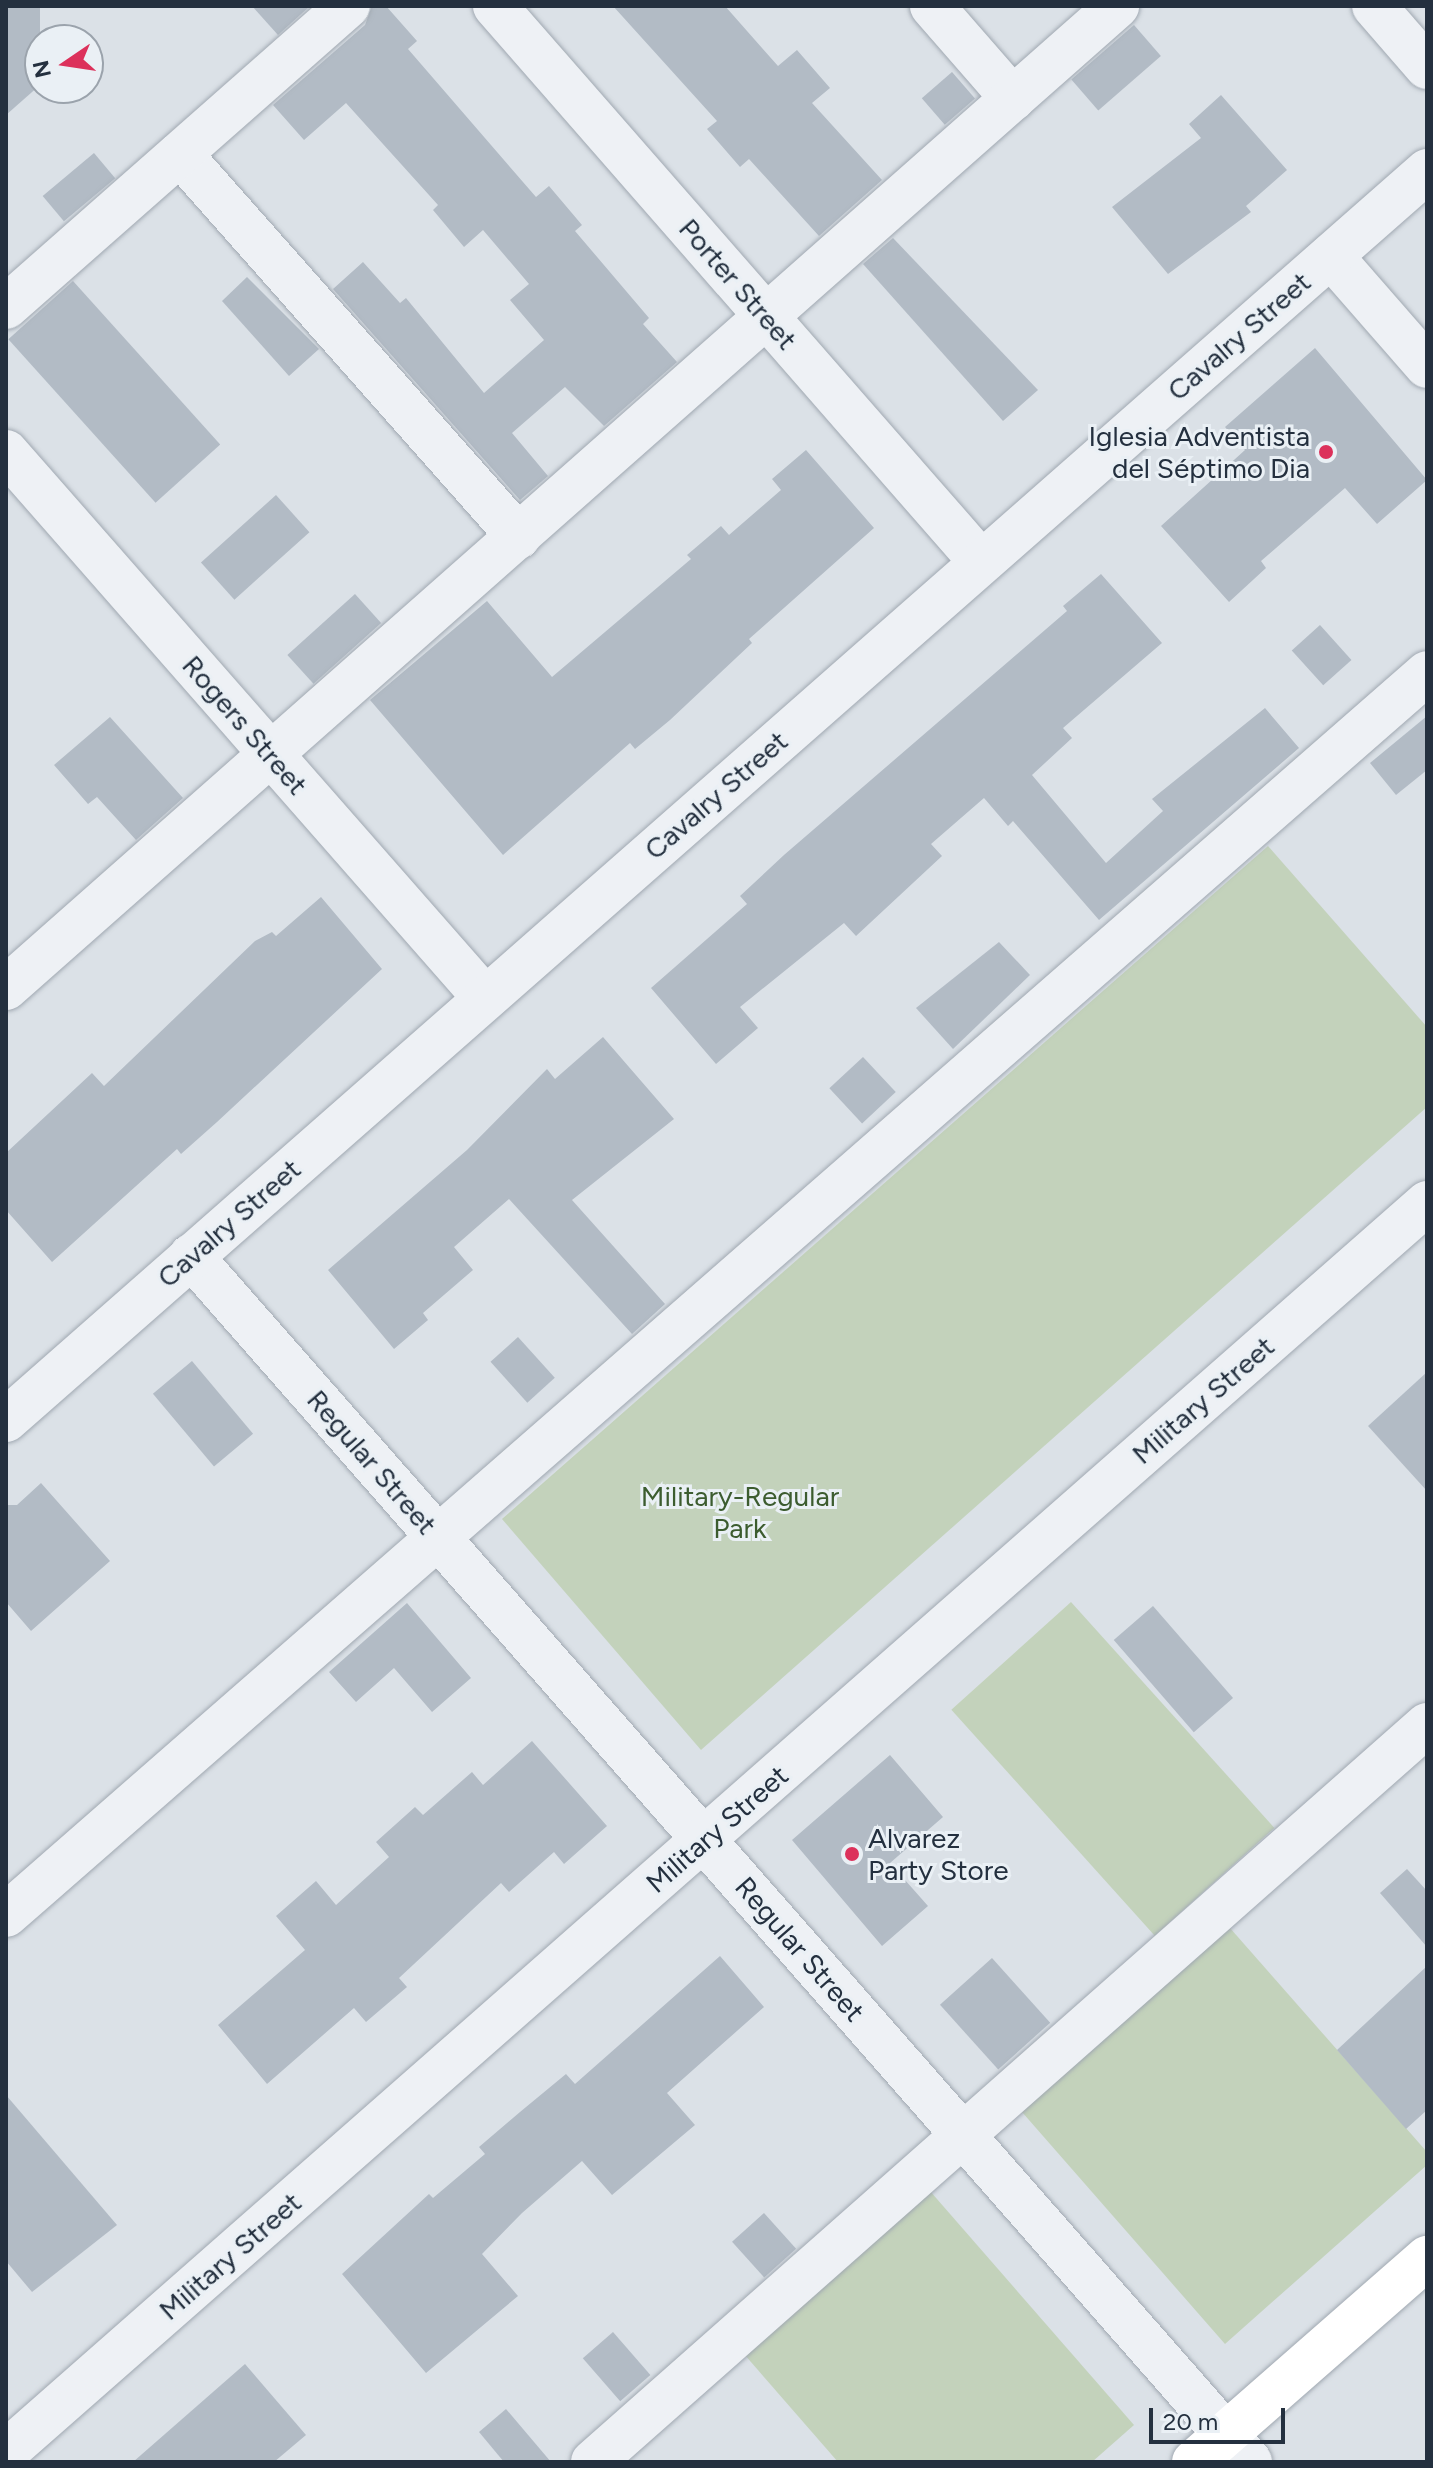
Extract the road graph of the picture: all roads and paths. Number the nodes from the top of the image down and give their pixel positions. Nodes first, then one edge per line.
1 (348, 6) edge
2 (495, 6) edge
3 (932, 6) edge
4 (1117, 6) edge
5 (1374, 6) edge
6 (1427, 67) edge
7 (1013, 99) junction
8 (180, 154) junction
9 (1427, 171) edge
10 (1331, 256) junction
11 (6, 307) edge
12 (768, 318) junction
13 (1427, 366) edge
14 (6, 452) edge
15 (519, 537) junction
16 (981, 562) junction
17 (1427, 673) edge
18 (271, 755) junction
19 (13, 969) edge
20 (485, 998) junction
21 (1427, 1203) edge
22 (191, 1256) junction
23 (6, 1420) edge
24 (437, 1536) junction
25 (1427, 1725) edge
26 (704, 1841) junction
27 (6, 1915) edge
28 (964, 2137) junction
29 (1427, 2258) edge
30 (6, 2452) edge
31 (1224, 2453) edge
32 (593, 2462) edge

1 - 8 street
2 - 12 street, Porter Street
3 - 7 street
4 - 7 street
5 - 6 street
7 - 12 street
8 - 11 street
8 - 15 street
9 - 10 street, Cavalry Street
10 - 13 street
10 - 16 street, Cavalry Street
12 - 15 street
12 - 16 street, Porter Street
14 - 18 street, Rogers Street
15 - 18 street
16 - 20 street, Cavalry Street
17 - 24 street
18 - 19 street
18 - 20 street, Rogers Street
20 - 22 street, Cavalry Street
21 - 26 street, Military Street
22 - 23 street, Cavalry Street
22 - 24 street, Regular Street
24 - 26 street, Regular Street
24 - 27 street
25 - 28 street
26 - 28 street, Regular Street
26 - 30 street, Military Street
28 - 31 street, Regular Street
28 - 32 street
29 - 31 main road

